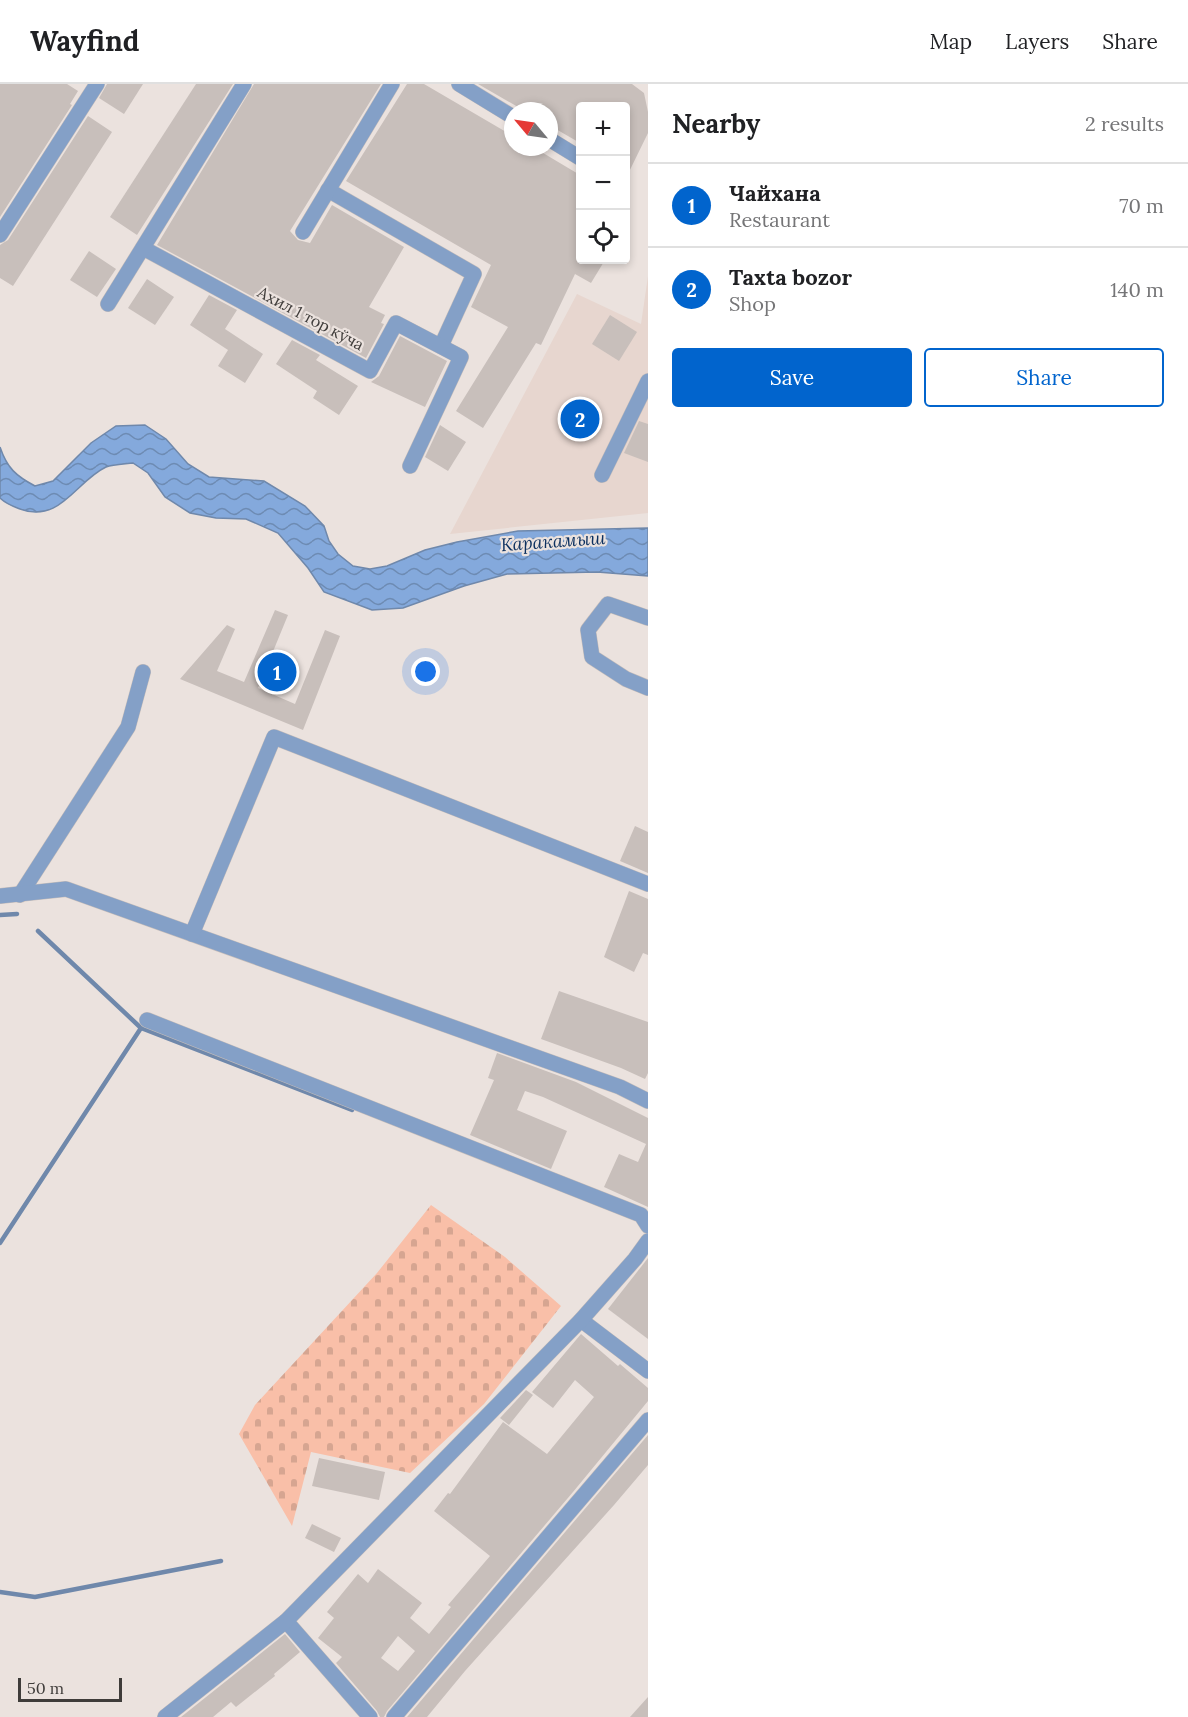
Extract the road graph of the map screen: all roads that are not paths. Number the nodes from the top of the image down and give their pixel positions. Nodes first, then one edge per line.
1 (244, 84) edge
2 (392, 84) edge
3 (459, 84) edge
4 (90, 86) edge
5 (504, 112) edge
6 (558, 145) edge
7 (577, 156) edge
8 (328, 190) junction
9 (303, 232) dead end
10 (0, 235) edge
11 (143, 248) junction
12 (108, 304) dead end
13 (441, 346) junction
14 (648, 381) edge
15 (410, 466) dead end
16 (602, 476) dead end
17 (648, 618) edge
18 (143, 672) dead end
19 (648, 688) edge
20 (648, 884) edge
21 (20, 894) junction
22 (0, 897) edge
23 (192, 934) junction
24 (147, 1020) dead end
25 (648, 1101) edge
26 (645, 1221) edge
27 (648, 1241) edge
28 (581, 1320) junction
29 (648, 1371) edge
30 (648, 1420) edge
31 (286, 1621) junction
32 (165, 1717) edge
33 (370, 1717) edge
34 (394, 1717) edge

1 - 11 street
2 - 8 street
3 - 5 street
4 - 10 street
6 - 7 street
8 - 9 street
8 - 13 street
11 - 12 street
11 - 13 street, Ахил 1 тор кўча
13 - 15 street, Ахил 1 тор кўча
14 - 16 street
17 - 19 street
18 - 21 street
20 - 23 street
21 - 22 street
21 - 23 street
23 - 25 street
24 - 26 street
27 - 28 street
28 - 29 street
28 - 31 street
30 - 34 street
31 - 32 street
31 - 33 street

